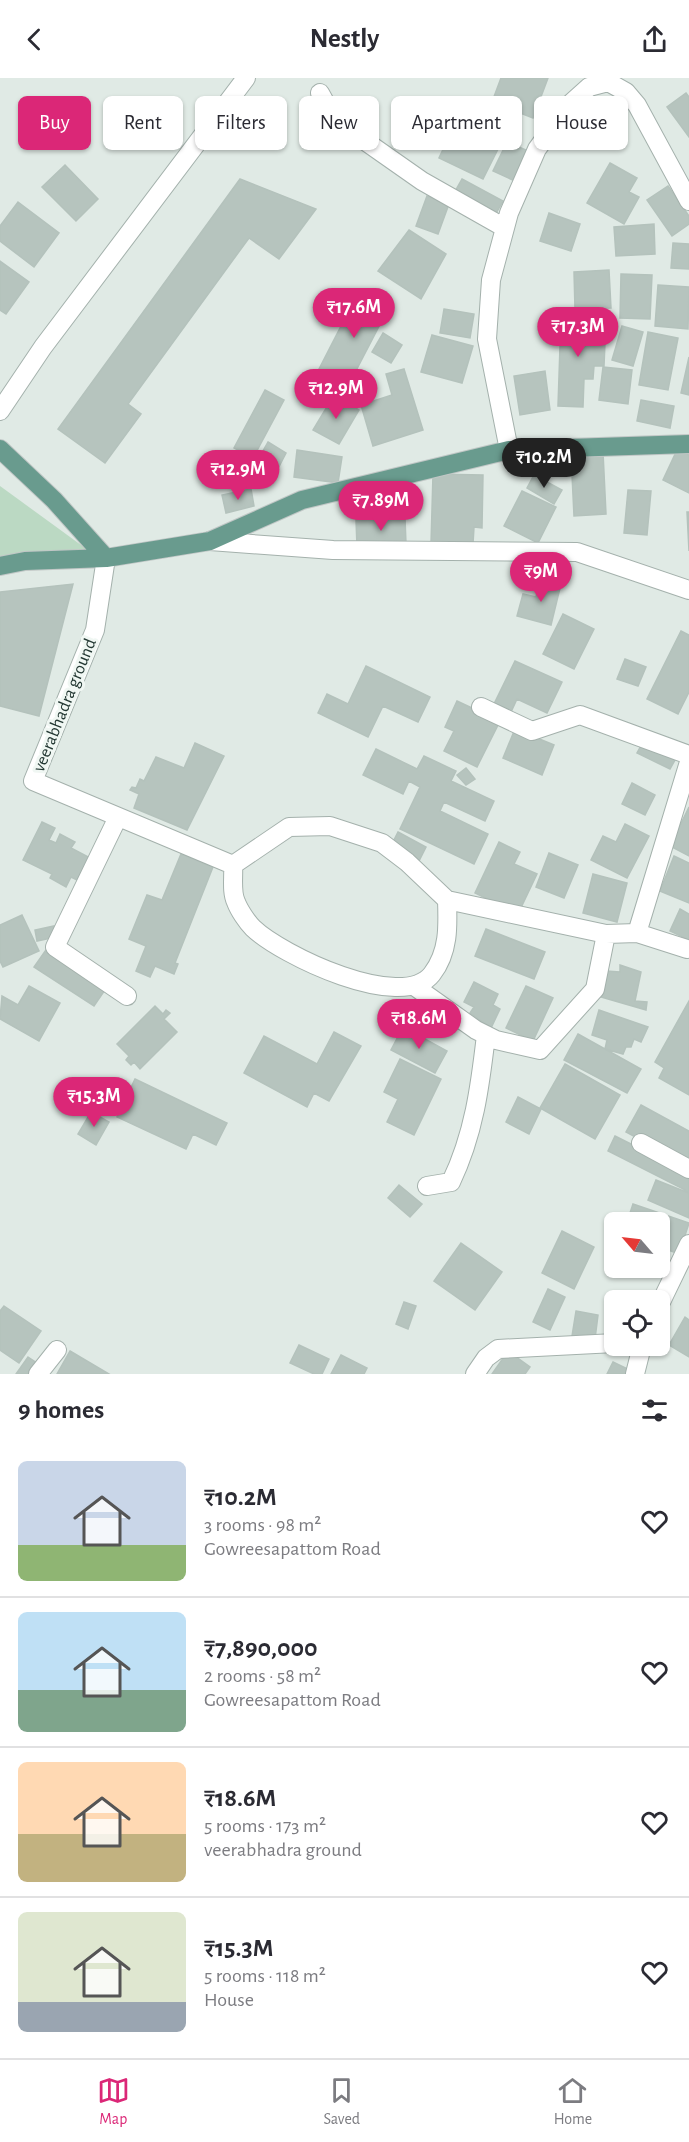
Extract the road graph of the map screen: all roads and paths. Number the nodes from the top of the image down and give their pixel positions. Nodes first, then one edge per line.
1 (246, 78) edge
2 (589, 82) edge
3 (320, 93) dead end
4 (689, 201) edge
5 (505, 228) junction
6 (0, 411) edge
7 (689, 444) edge
8 (0, 449) edge
9 (509, 450) junction
10 (210, 541) junction
11 (106, 558) junction
12 (0, 566) edge
13 (689, 590) edge
14 (481, 707) dead end
15 (689, 755) edge
16 (689, 762) edge
17 (118, 817) junction
18 (233, 865) junction
19 (447, 900) junction
20 (637, 933) junction
21 (606, 934) junction
22 (687, 949) dead end
23 (414, 986) junction
24 (127, 996) dead end
25 (486, 1035) junction
26 (641, 1143) dead end
27 (689, 1169) edge
28 (427, 1186) dead end
29 (689, 1244) edge
30 (667, 1290) edge
31 (604, 1344) edge
32 (57, 1350) dead end
33 (640, 1356) edge
34 (38, 1374) edge
35 (476, 1374) edge
36 (635, 1374) edge

1 - 6 street
2 - 4 street
2 - 5 street
3 - 5 street
5 - 9 street
7 - 9 main road
8 - 11 main road
9 - 10 main road
10 - 11 main road
10 - 13 street
11 - 12 main road
11 - 17 street, veerabhadra ground
14 - 15 street
16 - 20 street
17 - 18 street, veerabhadra ground
17 - 24 street
18 - 19 street
18 - 23 street
19 - 21 street
19 - 23 street
20 - 21 street
20 - 22 street
21 - 25 street
23 - 25 street
25 - 28 street
26 - 27 street
29 - 30 street
31 - 35 street
32 - 34 street
33 - 36 street

